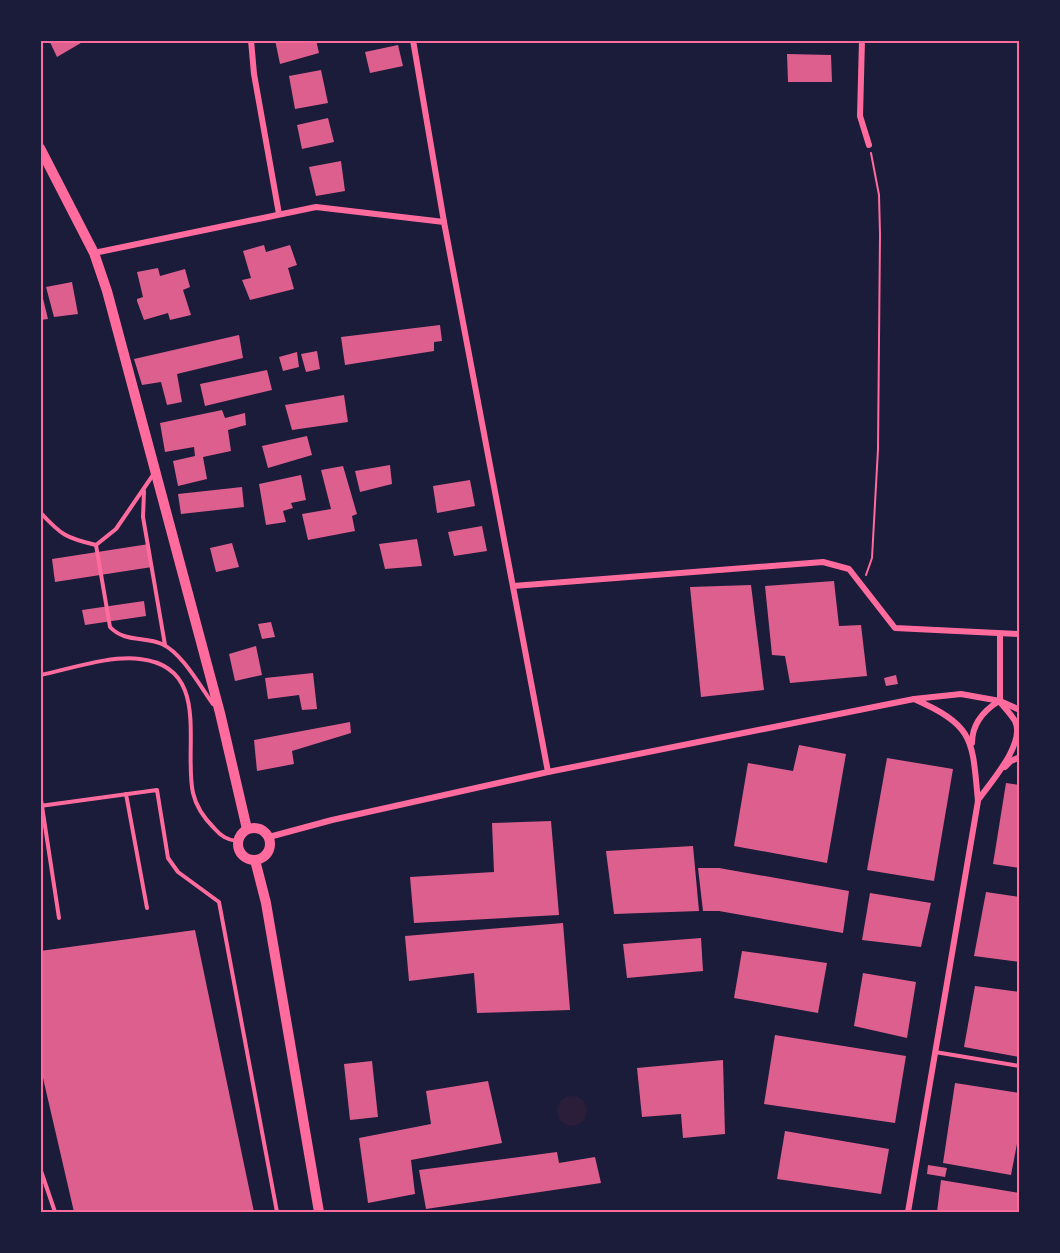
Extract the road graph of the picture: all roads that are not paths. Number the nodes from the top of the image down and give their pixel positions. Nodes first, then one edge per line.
1 (251, 40) edge
2 (413, 40) edge
3 (862, 40) edge
4 (869, 145) road end
5 (40, 148) edge
6 (279, 214) junction
7 (444, 222) junction
8 (94, 253) junction
9 (155, 472) junction
10 (144, 490) junction
11 (40, 512) edge
12 (96, 545) junction
13 (513, 586) junction
14 (1000, 634) junction
15 (1020, 634) edge
16 (165, 645) junction
17 (40, 675) edge
18 (914, 699) junction
19 (1000, 701) junction
20 (1020, 710) edge
21 (219, 713) junction
22 (972, 748) junction
23 (1020, 757) edge
24 (548, 772) junction
25 (995, 776) junction
26 (40, 793) edge
27 (126, 794) junction
28 (978, 801) junction
29 (41, 806) edge
30 (247, 829) junction
31 (268, 837) junction
32 (237, 841) junction
33 (255, 860) junction
34 (147, 908) dead end
35 (59, 918) dead end
36 (935, 1052) junction
37 (1020, 1066) edge
38 (40, 1168) edge
39 (56, 1212) edge
40 (277, 1212) edge
41 (320, 1212) edge
42 (908, 1212) edge

1 - 6 street
2 - 7 street
3 - 4 street
5 - 8 main road
6 - 7 street
6 - 8 street
7 - 13 street
8 - 9 main road
9 - 10 lane
9 - 21 main road
10 - 12 lane
10 - 16 lane
11 - 12 lane
12 - 16 lane
13 - 14 street
13 - 24 street
14 - 15 street
14 - 19 street
16 - 21 lane
17 - 32 lane
18 - 19 street
18 - 22 street
18 - 24 street
19 - 20 street
19 - 22 street
19 - 25 street
21 - 30 main road
22 - 28 street
23 - 25 street
24 - 31 street
25 - 28 street
26 - 29 lane
27 - 29 lane
27 - 34 lane
27 - 40 lane
28 - 36 street
29 - 35 lane
30 - 31 main road
30 - 32 main road
31 - 33 main road
32 - 33 main road
33 - 41 main road
36 - 37 lane
36 - 42 street
38 - 39 lane

